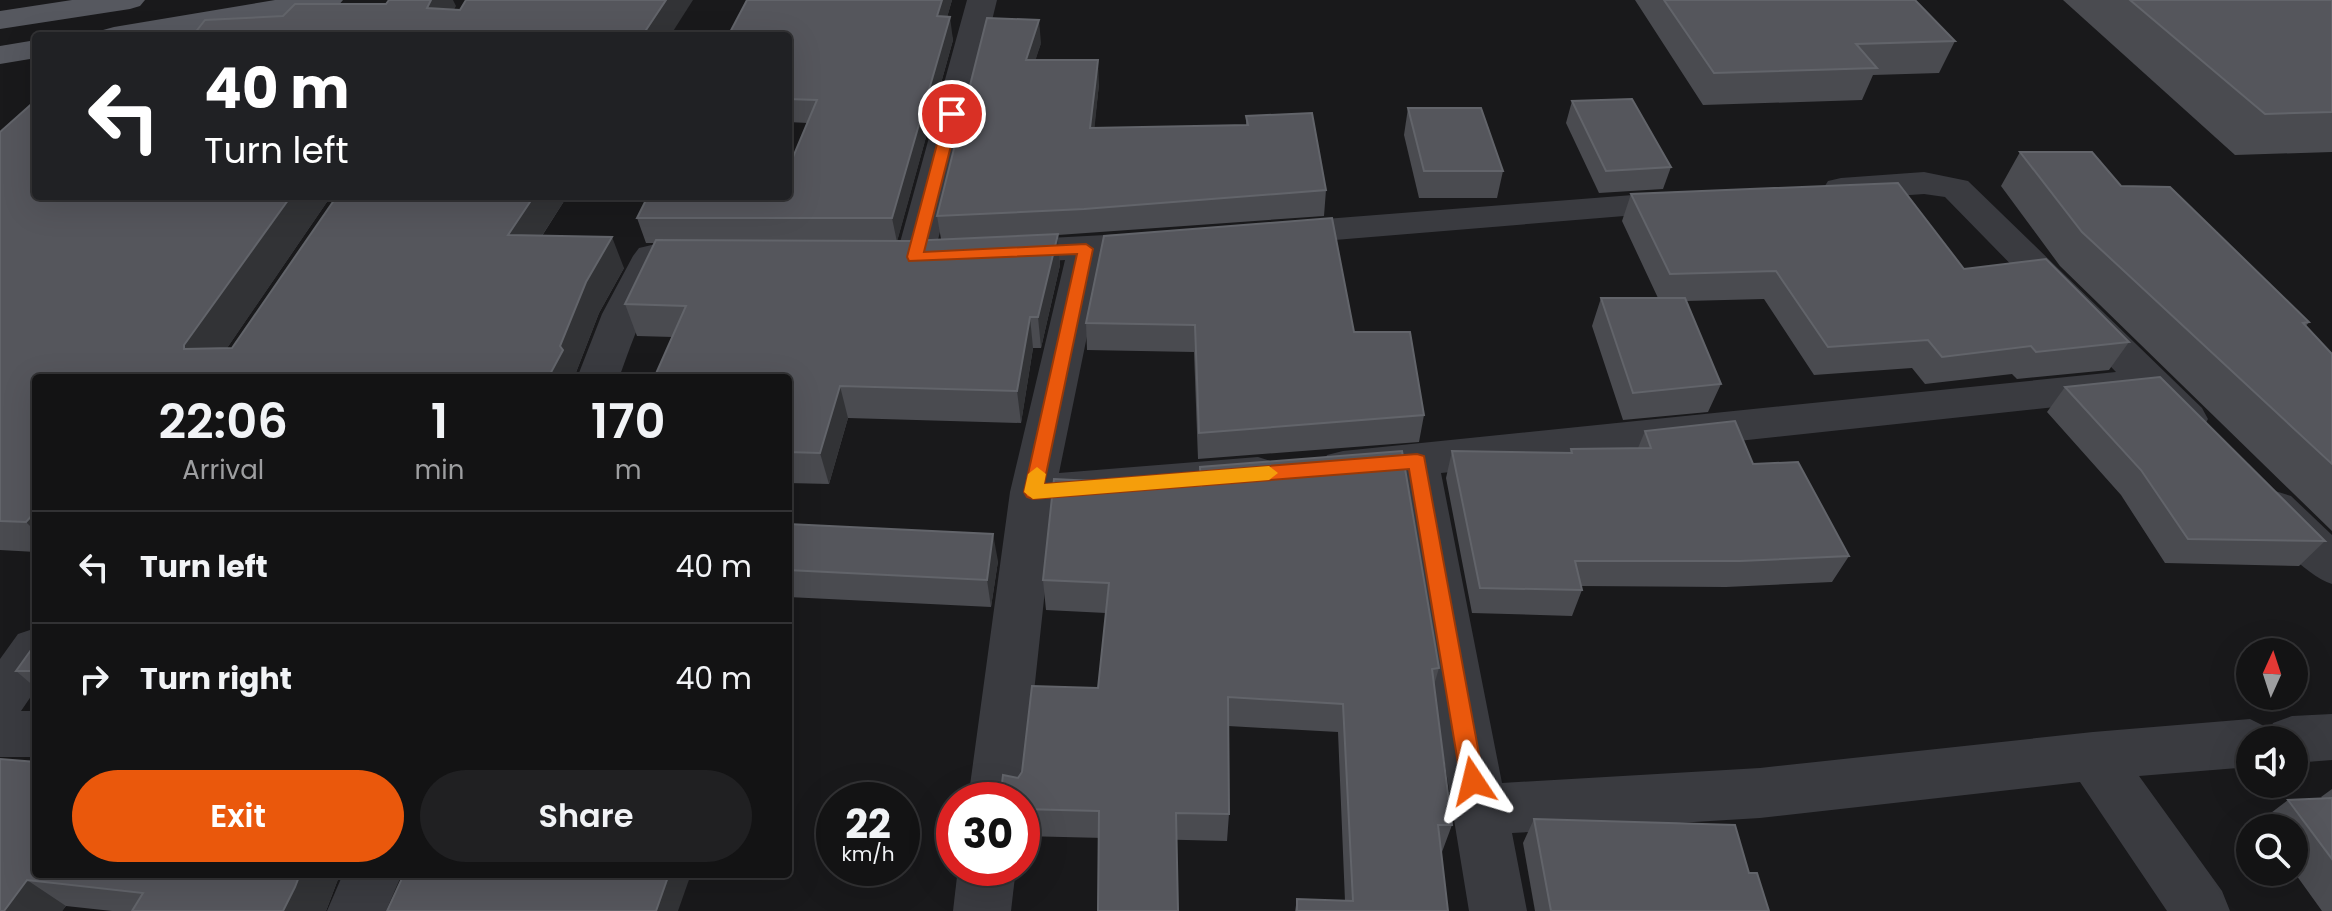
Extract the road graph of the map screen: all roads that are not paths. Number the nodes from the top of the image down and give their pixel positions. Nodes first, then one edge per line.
1 (130, 0) edge
2 (328, 0) edge
3 (982, 0) edge
4 (0, 20) edge
5 (138, 32) edge
6 (32, 50) edge
7 (0, 55) edge
8 (1813, 191) edge
9 (1718, 199) edge
10 (1244, 237) edge
11 (1196, 240) edge
12 (1086, 249) junction
13 (695, 257) edge
14 (600, 374) edge
15 (2151, 383) junction
16 (2215, 447) edge
17 (1417, 461) junction
18 (2247, 480) edge
19 (1033, 492) junction
20 (2332, 565) edge
21 (32, 655) edge
22 (0, 699) edge
23 (0, 734) edge
24 (32, 734) edge
25 (2332, 737) edge
26 (2308, 739) edge
27 (2236, 744) edge
28 (2093, 756) junction
29 (998, 782) edge
30 (1478, 810) junction
31 (371, 878) edge
32 (985, 886) edge
33 (356, 911) edge
34 (982, 911) edge
35 (1498, 911) edge
36 (2201, 911) edge

1 - 4 main road
2 - 5 main road
3 - 12 street
6 - 7 main road
8 - 15 street
9 - 10 street
11 - 12 street
12 - 19 street
13 - 14 street
15 - 16 street
15 - 17 street
17 - 19 street
17 - 30 street
18 - 20 street
19 - 29 street
21 - 22 street
23 - 24 street
25 - 26 street
27 - 28 street
28 - 30 street
28 - 36 street
30 - 35 street
31 - 33 street
32 - 34 street

